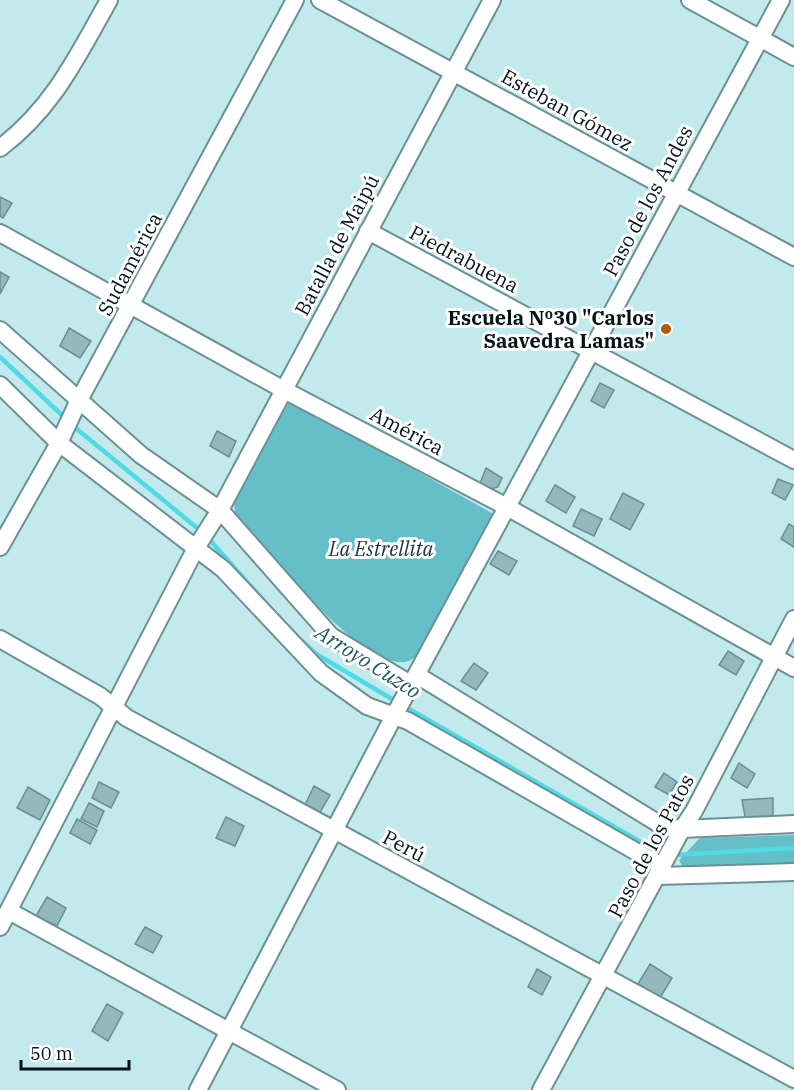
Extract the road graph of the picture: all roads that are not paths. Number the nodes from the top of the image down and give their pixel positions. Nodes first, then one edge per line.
1 (109, 0) edge
2 (295, 0) edge
3 (320, 0) edge
4 (492, 0) edge
5 (690, 0) edge
6 (780, 0) edge
7 (760, 39) junction
8 (794, 57) edge
9 (453, 72) junction
10 (0, 148) edge
11 (676, 193) junction
12 (368, 231) junction
13 (0, 233) edge
14 (794, 257) edge
15 (132, 305) junction
16 (0, 330) edge
17 (593, 351) junction
18 (0, 385) edge
19 (284, 390) junction
20 (76, 407) junction
21 (61, 439) junction
22 (794, 460) edge
23 (507, 507) junction
24 (220, 510) junction
25 (198, 544) junction
26 (0, 547) edge
27 (794, 619) edge
28 (0, 639) edge
29 (775, 655) junction
30 (794, 668) edge
31 (405, 697) junction
32 (113, 706) junction
33 (794, 824) edge
34 (333, 831) junction
35 (678, 836) junction
36 (663, 867) junction
37 (794, 872) edge
38 (9, 911) junction
39 (0, 927) edge
40 (604, 977) junction
41 (229, 1032) junction
42 (794, 1079) edge
43 (198, 1090) edge
44 (337, 1090) edge
45 (541, 1090) edge

1 - 10 street
2 - 15 street, Sudamérica
3 - 9 street, Esteban Gómez
4 - 9 street, Batalla de Maipú
5 - 7 street
6 - 7 street, Paso de los Andes
7 - 8 street
7 - 11 street, Paso de los Andes
9 - 11 street, Esteban Gómez
9 - 12 street, Batalla de Maipú
11 - 14 street, Esteban Gómez
11 - 17 street, Paso de los Andes
12 - 17 street, Piedrabuena
12 - 19 street, Batalla de Maipú
13 - 15 street, América
15 - 19 street, América
15 - 20 street, Sudamérica
16 - 20 street
17 - 22 street, Piedrabuena
17 - 23 street, Paso de los Andes
18 - 21 street
19 - 23 street, América
19 - 24 street, Batalla de Maipú
20 - 21 street, Sudamérica
20 - 24 street
21 - 25 street
21 - 26 street, Sudamérica
23 - 29 street, América
23 - 31 street, Paso de los Andes
24 - 25 street, Batalla de Maipú
24 - 31 street
25 - 31 street
25 - 32 street
27 - 29 street, Paso de los Patos
28 - 32 street, Perú
29 - 30 street, América
29 - 35 street, Paso de los Patos
31 - 34 street, Paso de los Andes
31 - 35 street
31 - 36 street
32 - 34 street, Perú
32 - 38 street
33 - 35 street
34 - 40 street, Perú
34 - 41 street, Paso de los Andes
35 - 36 street, Paso de los Patos
36 - 37 street
36 - 40 street, Paso de los Patos
38 - 39 street
38 - 41 street
40 - 42 street, Perú
40 - 45 street, Paso de los Patos
41 - 43 street, Paso de los Andes
41 - 44 street

